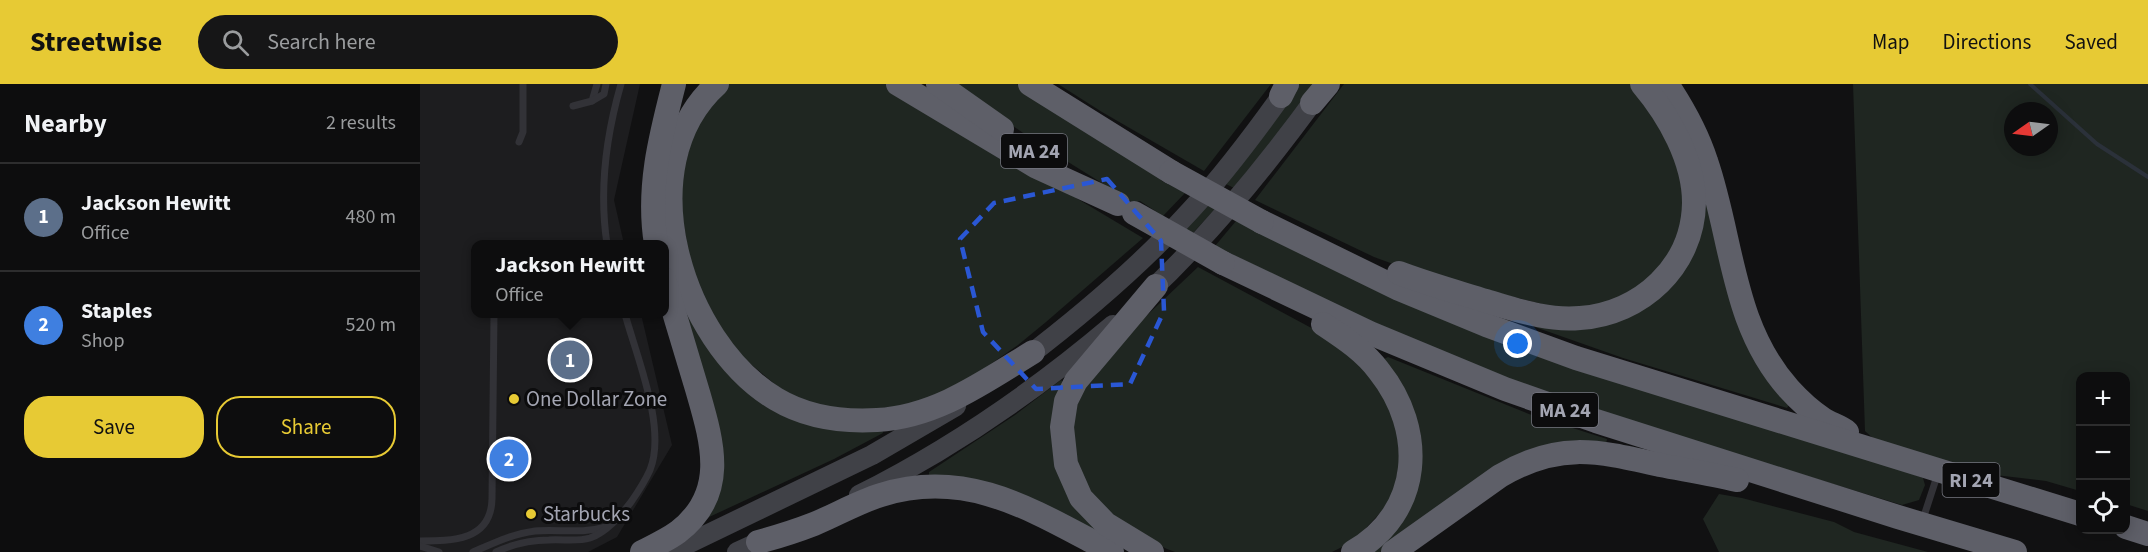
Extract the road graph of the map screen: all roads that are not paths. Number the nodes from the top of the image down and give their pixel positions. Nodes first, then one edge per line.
1 (523, 84) edge
2 (597, 84) edge
3 (606, 84) edge
4 (621, 84) edge
5 (674, 84) edge
6 (717, 84) edge
7 (898, 84) edge
8 (938, 84) edge
9 (1030, 84) edge
10 (1046, 84) edge
11 (1327, 84) edge
12 (1642, 84) edge
13 (1666, 84) edge
14 (1286, 88) edge
15 (592, 101) junction
16 (1312, 104) joint
17 (573, 106) dead end
18 (519, 142) dead end
19 (1169, 171) junction
20 (1126, 209) junction
21 (1266, 224) junction
22 (607, 240) edge
23 (657, 240) edge
24 (1233, 268) junction
25 (1156, 286) junction
26 (669, 296) edge
27 (494, 318) edge
28 (626, 318) edge
29 (1033, 352) junction
30 (1861, 446) junction
31 (1938, 470) junction
32 (2076, 513) edge
33 (1898, 517) junction
34 (1922, 524) junction
35 (609, 526) junction
36 (2130, 528) edge
37 (2148, 534) edge
38 (420, 541) edge
39 (748, 547) edge
40 (420, 548) edge
41 (424, 552) edge
42 (439, 552) edge
43 (473, 552) edge
44 (496, 552) edge
45 (642, 552) edge
46 (671, 552) edge
47 (1112, 552) edge
48 (1152, 552) edge
49 (1353, 552) edge
50 (1393, 552) edge
51 (2015, 552) edge

1 - 18 lane
2 - 15 lane
3 - 15 lane
4 - 22 lane
5 - 23 highway
6 - 29 highway
7 - 20 highway
8 - 20 highway, MA 24
9 - 19 highway, MA 24
10 - 19 highway
11 - 16 highway
12 - 21 highway
13 - 30 highway
14 - 29 main road
15 - 17 lane
16 - 25 main road
19 - 21 highway, MA 24, bridge
20 - 24 highway, MA 24, bridge
21 - 30 highway, MA 24
24 - 33 highway, MA 24
24 - 49 highway
25 - 39 main road
25 - 48 highway
26 - 45 highway
27 - 38 lane
28 - 35 lane
29 - 46 main road
30 - 31 highway, RI 24
31 - 32 highway, RI 24
31 - 34 lane
33 - 34 highway
33 - 50 highway
34 - 51 highway
35 - 43 lane
35 - 44 lane
36 - 37 highway
39 - 47 highway
40 - 41 lane
40 - 42 lane

